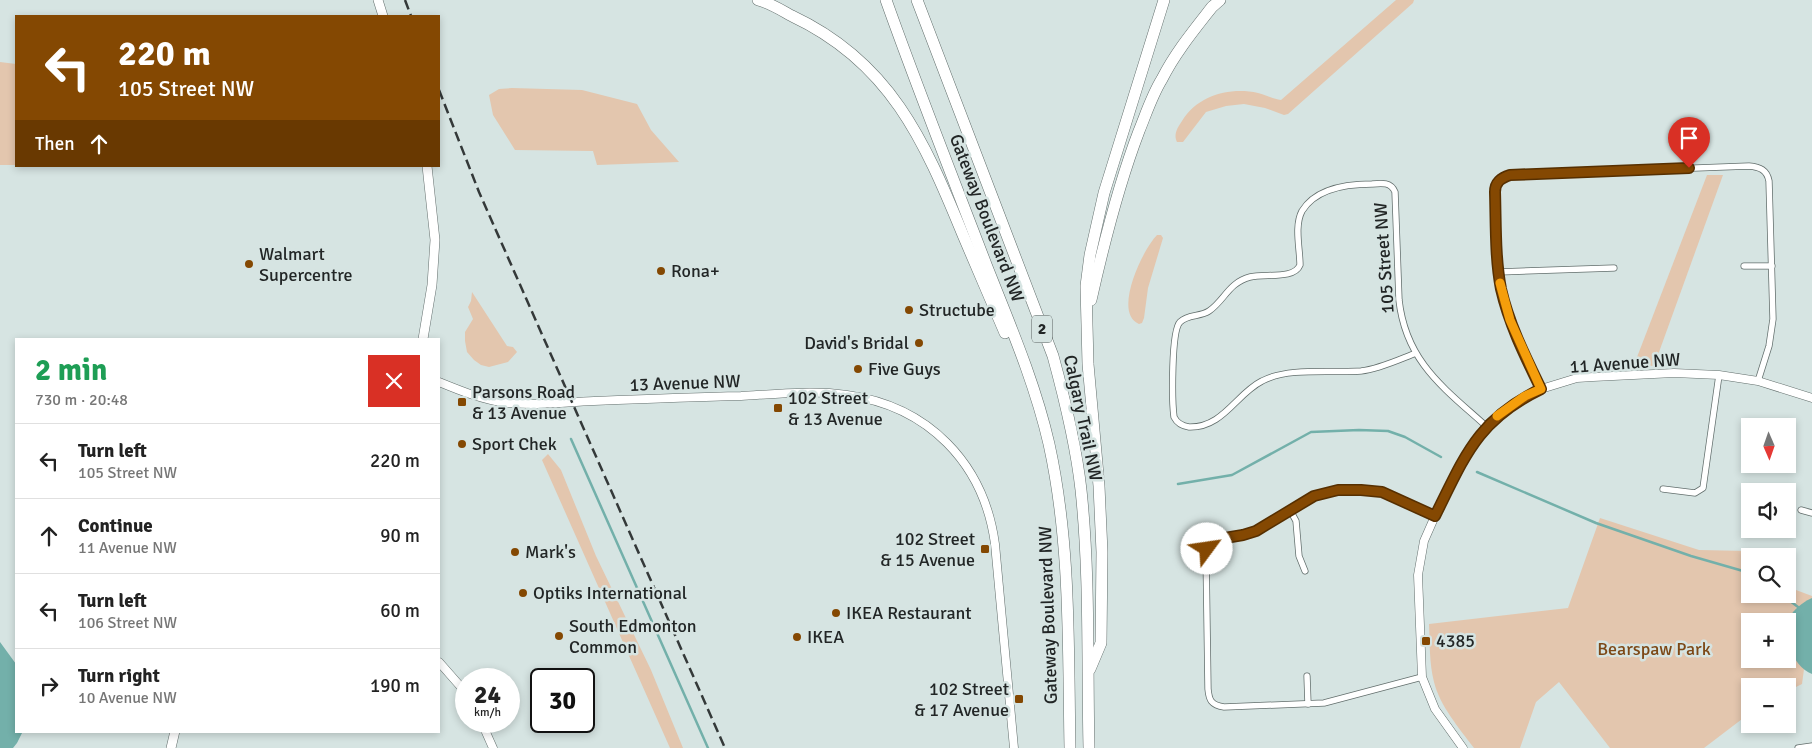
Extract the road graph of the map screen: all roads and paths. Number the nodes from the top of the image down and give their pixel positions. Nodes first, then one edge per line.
1 (378, 0) edge
2 (758, 0) edge
3 (880, 0) edge
4 (886, 0) edge
5 (917, 0) edge
6 (1164, 0) edge
7 (1220, 0) edge
8 (384, 15) edge
9 (904, 51) junction
10 (426, 169) edge
11 (1744, 266) dead end
12 (1772, 266) junction
13 (1614, 268) dead end
14 (1498, 272) junction
15 (1086, 321) junction
16 (422, 338) edge
17 (1416, 353) junction
18 (1025, 364) junction
19 (1720, 375) junction
20 (440, 382) edge
21 (1758, 382) junction
22 (1541, 389) junction
23 (1812, 398) edge
24 (1486, 426) junction
25 (1663, 489) dead end
26 (1290, 510) junction
27 (1801, 510) dead end
28 (1812, 513) edge
29 (1435, 516) junction
30 (1305, 572) dead end
31 (440, 663) edge
32 (1087, 675) junction
33 (1307, 676) dead end
34 (1422, 676) junction
35 (455, 679) edge
36 (1308, 704) junction
37 (175, 733) edge
38 (486, 733) edge
39 (1812, 746) edge
40 (171, 748) edge
41 (493, 748) edge
42 (1014, 748) edge
43 (1070, 748) edge
44 (1089, 748) edge
45 (1463, 748) edge
46 (1798, 748) edge

1 - 8 main road
2 - 18 highway
3 - 9 highway
4 - 9 highway, Gateway Boulevard NW / 2
5 - 32 highway, Calgary Trail NW / 2
6 - 15 highway
7 - 15 highway
9 - 18 highway, Gateway Boulevard NW / 2
10 - 16 main road
11 - 12 street
12 - 14 street
12 - 21 street
13 - 14 street
14 - 22 street
15 - 32 highway
17 - 17 street, 105 Street NW
17 - 24 street, 105 Street NW
18 - 43 highway, Gateway Boulevard NW / 2
19 - 21 street, 11 Avenue NW
19 - 22 street, 11 Avenue NW
19 - 25 street
20 - 42 street, 13 Avenue NW
21 - 23 street, 11 Avenue NW
22 - 24 street, 11 Avenue NW
24 - 29 street
26 - 29 street
26 - 30 street
26 - 36 street
27 - 28 street
29 - 34 street
31 - 35 street
32 - 44 highway, Calgary Trail NW / 2
33 - 36 street
34 - 36 street
34 - 45 street
37 - 40 main road
38 - 41 street
39 - 46 street

